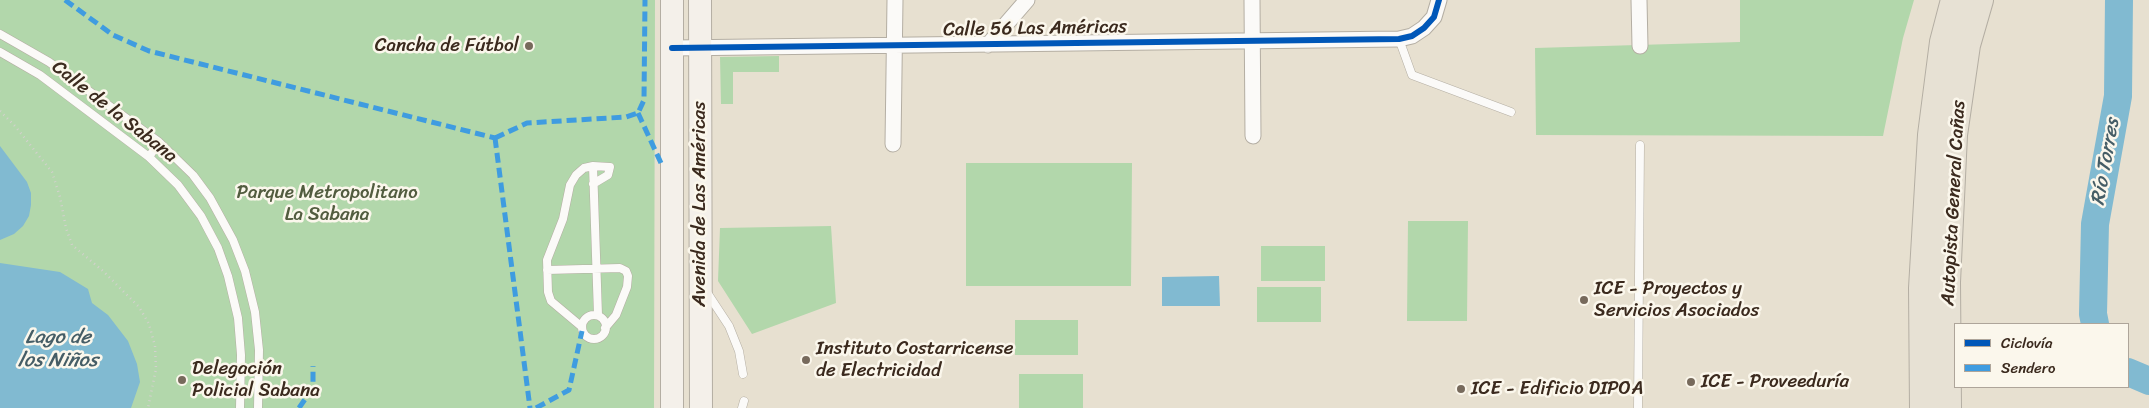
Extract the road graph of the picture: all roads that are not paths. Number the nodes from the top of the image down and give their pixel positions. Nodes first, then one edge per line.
1 (672, 0) edge
2 (700, 0) edge
3 (895, 0) edge
4 (1027, 0) edge
5 (1252, 0) edge
6 (1439, 0) edge
7 (1639, 0) edge
8 (1954, 0) edge
9 (1980, 0) edge
10 (0, 34) edge
11 (1399, 39) junction
12 (1252, 41) junction
13 (988, 44) junction
14 (894, 46) junction
15 (1640, 46) dead end
16 (672, 48) junction
17 (700, 49) junction
18 (0, 52) edge
19 (49, 62) junction
20 (40, 75) junction
21 (1511, 112) dead end
22 (1253, 136) dead end
23 (159, 142) junction
24 (893, 144) dead end
25 (1640, 145) dead end
26 (149, 157) junction
27 (592, 166) junction
28 (593, 184) junction
29 (596, 268) junction
30 (547, 270) junction
31 (700, 283) junction
32 (598, 315) junction
33 (582, 327) junction
34 (605, 328) junction
35 (743, 374) dead end
36 (240, 408) edge
37 (258, 408) edge
38 (672, 408) edge
39 (700, 408) edge
40 (1638, 408) edge
41 (1923, 408) edge
42 (1948, 408) edge

1 - 16 main road, Avenida de Las Américas
2 - 17 main road, Avenida de Las Américas
3 - 14 street
4 - 13 street
5 - 12 street
6 - 11 street
7 - 15 street
8 - 41 highway, Autopista General Cañas
9 - 42 highway, Autopista General Cañas
10 - 19 lane, Calle de la Sabana
11 - 12 street, Calle 56 Las Américas
11 - 21 lane
12 - 13 street, Calle 56 Las Américas
12 - 22 street
13 - 14 street, Calle 56 Las Américas
14 - 17 street, Calle 56 Las Américas
14 - 24 street
16 - 17 street, Calle 56 Las Américas
16 - 38 main road, Avenida de Las Américas
17 - 31 main road, Avenida de Las Américas
18 - 20 lane, Calle de la Sabana
19 - 20 lane
19 - 23 lane, Calle de la Sabana
20 - 26 lane, Calle de la Sabana
23 - 26 lane
23 - 37 lane, Calle de la Sabana
25 - 40 lane
26 - 36 lane, Calle de la Sabana
27 - 28 lane
27 - 28 lane
27 - 30 lane
28 - 29 lane
29 - 30 lane
29 - 32 lane
29 - 34 lane
30 - 33 lane
31 - 35 lane
31 - 39 main road, Avenida de Las Américas
32 - 33 lane
32 - 34 lane
33 - 34 lane

